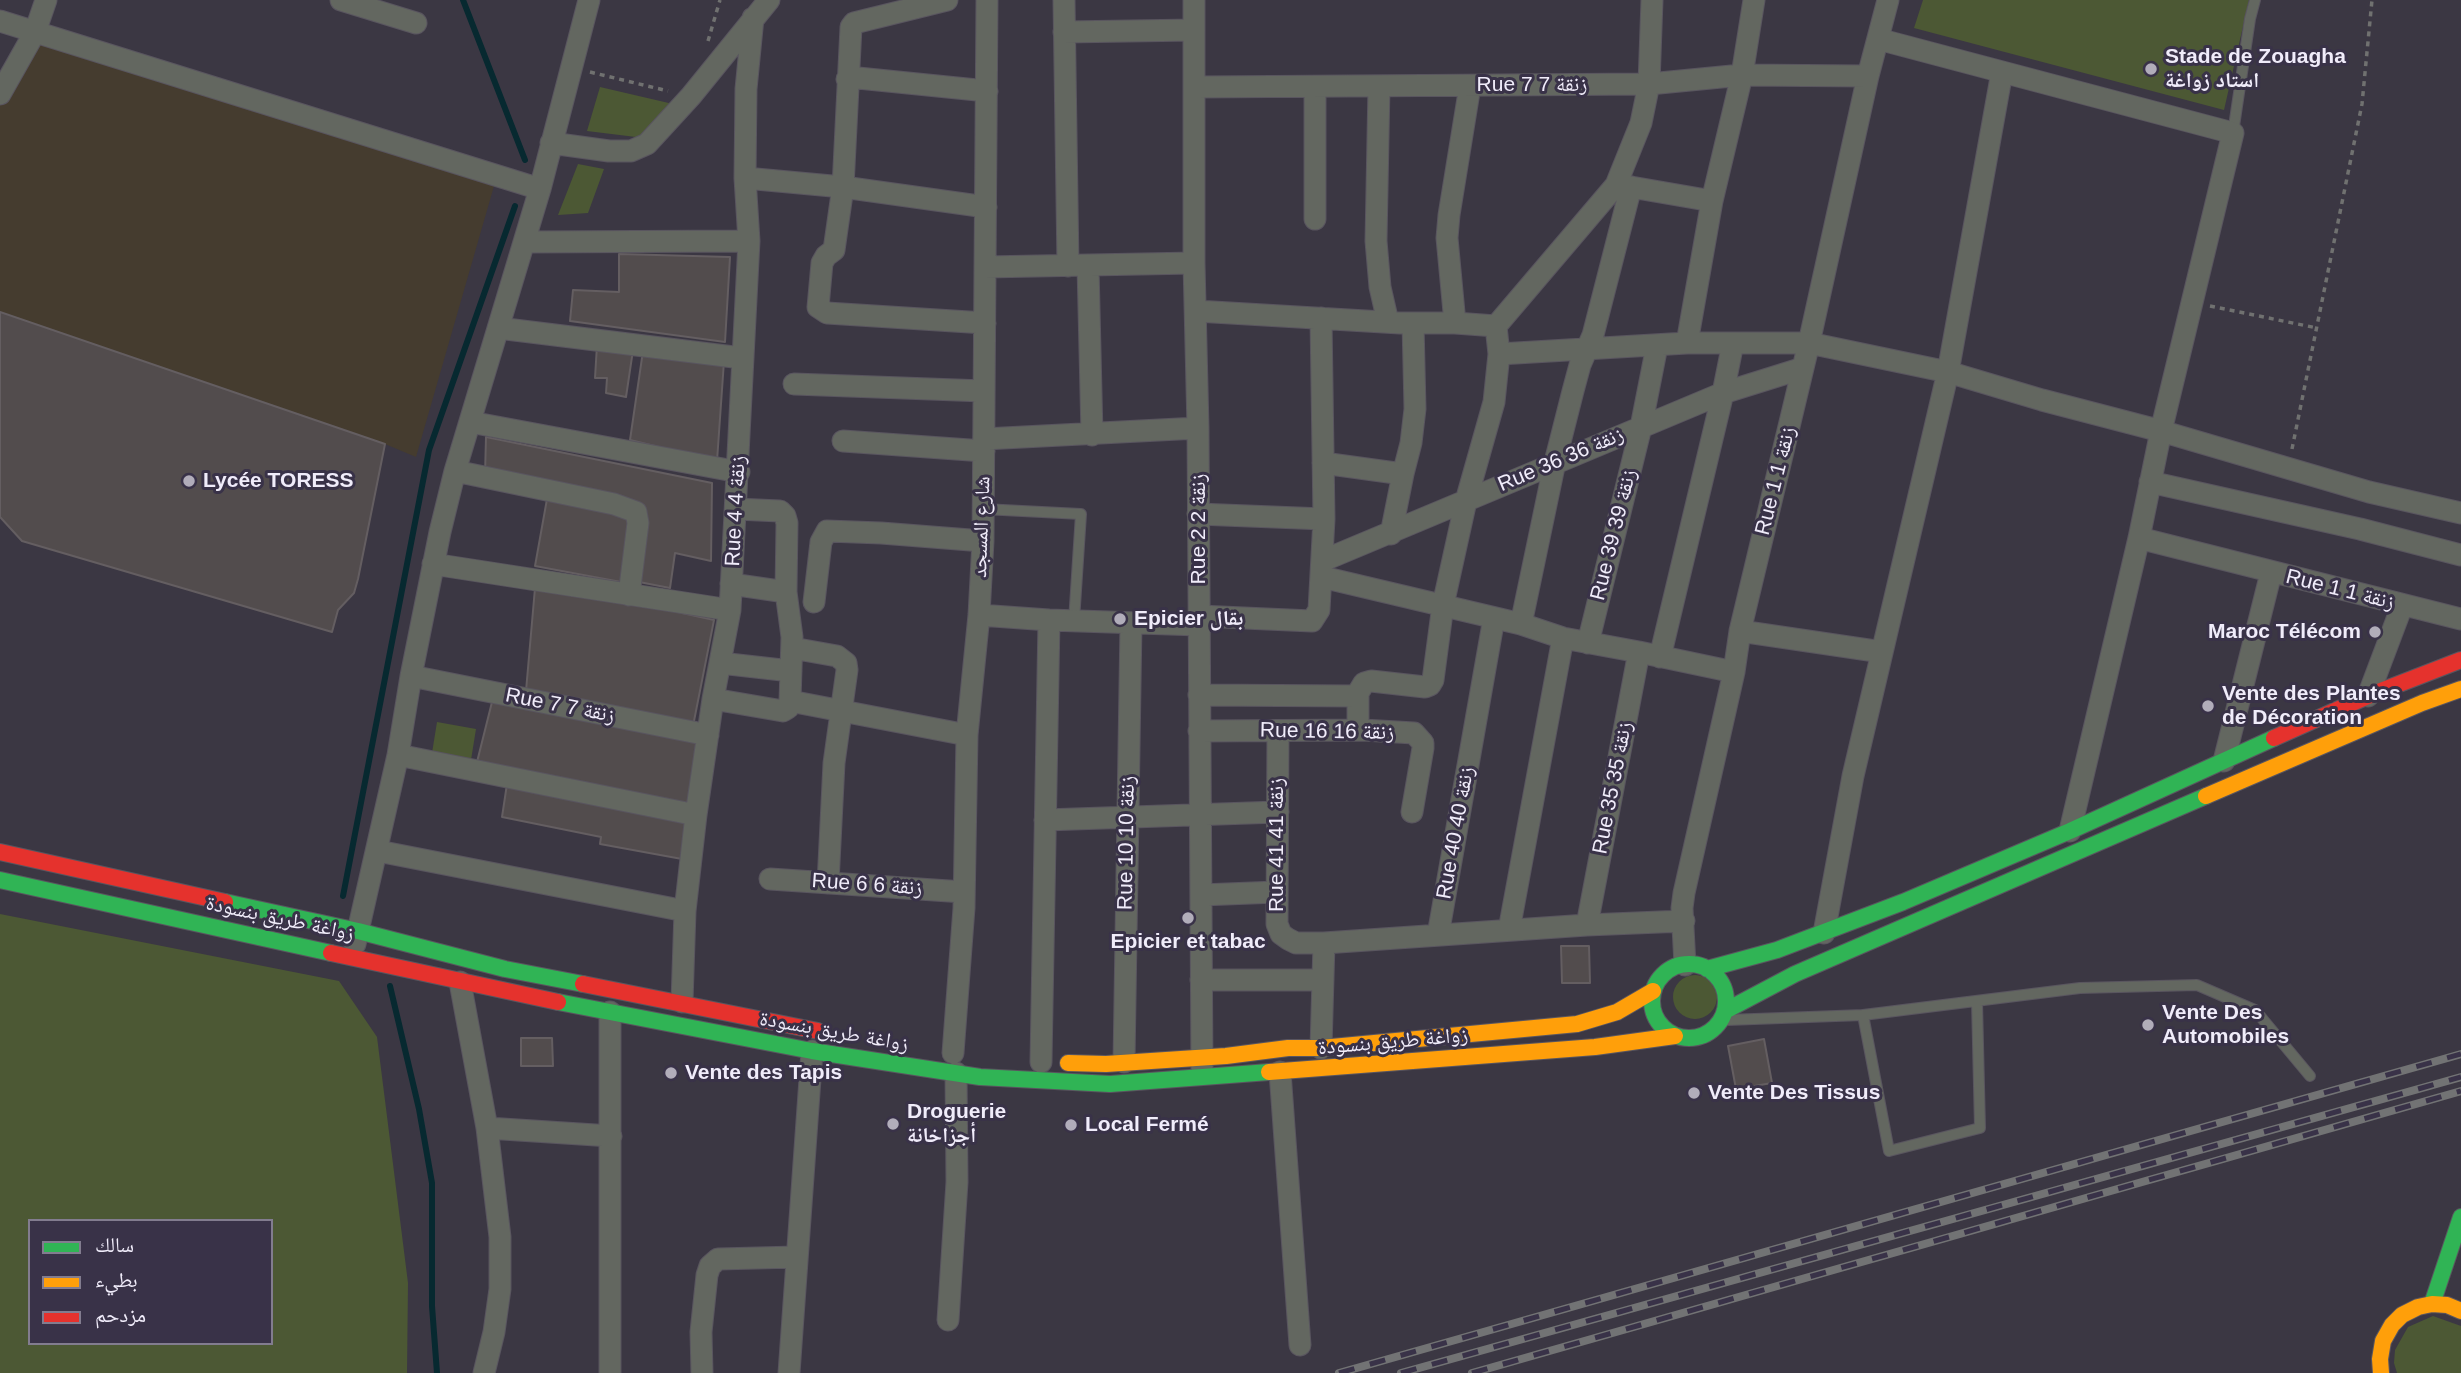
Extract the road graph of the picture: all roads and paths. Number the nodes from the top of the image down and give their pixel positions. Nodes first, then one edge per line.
1 (46, 0) edge
2 (341, 0) edge
3 (589, 0) edge
4 (720, 0) edge
5 (769, 0) edge
6 (947, 0) edge
7 (988, 0) edge
8 (1064, 0) edge
9 (1194, 0) edge
10 (1652, 0) edge
11 (1754, 0) edge
12 (1888, 0) edge
13 (2255, 0) edge
14 (2372, 0) edge
15 (753, 18) junction
16 (0, 21) edge
17 (416, 23) dead end
18 (1194, 30) junction
19 (35, 32) junction
20 (1064, 32) junction
21 (1878, 39) junction
22 (705, 48) dead end
23 (571, 67) junction
24 (2001, 72) junction
25 (1742, 75) junction
26 (1868, 76) junction
27 (847, 79) junction
28 (1649, 85) junction
29 (1379, 86) junction
30 (1470, 86) junction
31 (1196, 87) junction
32 (1315, 87) junction
33 (987, 91) junction
34 (0, 94) edge
35 (691, 96) junction
36 (2233, 133) junction
37 (551, 142) junction
38 (745, 178) junction
39 (1623, 186) junction
40 (843, 187) junction
41 (540, 189) junction
42 (1712, 201) junction
43 (986, 207) junction
44 (1315, 219) dead end
45 (749, 241) junction
46 (523, 242) junction
47 (1194, 263) junction
48 (1078, 266) junction
49 (985, 267) junction
50 (2192, 302) junction
51 (1196, 311) junction
52 (1321, 318) junction
53 (1388, 322) junction
54 (985, 323) junction
55 (1413, 323) junction
56 (1455, 323) junction
57 (1496, 326) junction
58 (498, 328) junction
59 (2317, 328) junction
60 (1687, 343) junction
61 (1733, 343) junction
62 (1809, 343) junction
63 (1657, 346) junction
64 (1587, 348) junction
65 (1499, 354) junction
66 (743, 358) junction
67 (1804, 368) junction
68 (1948, 372) junction
69 (794, 384) dead end
70 (985, 391) junction
71 (1723, 393) junction
72 (470, 422) junction
73 (1641, 427) junction
74 (1198, 428) junction
75 (2161, 431) junction
76 (1092, 435) junction
77 (843, 441) dead end
78 (984, 445) junction
79 (1555, 462) junction
80 (1323, 463) junction
81 (2288, 468) junction
82 (455, 471) junction
83 (738, 472) junction
84 (1403, 474) junction
85 (2150, 482) junction
86 (2369, 492) junction
87 (1466, 500) junction
88 (736, 509) junction
89 (983, 509) junction
90 (2461, 513) edge
91 (1198, 514) junction
92 (1324, 519) junction
93 (2360, 529) junction
94 (1391, 534) junction
95 (2139, 538) junction
96 (982, 541) junction
97 (2461, 555) edge
98 (433, 564) junction
99 (1322, 569) junction
100 (2271, 573) junction
101 (731, 584) junction
102 (786, 592) junction
103 (629, 595) junction
104 (814, 602) dead end
105 (1443, 605) junction
106 (2402, 606) junction
107 (730, 610) junction
108 (979, 615) junction
109 (1494, 618) junction
110 (2461, 619) edge
111 (1049, 620) junction
112 (1199, 620) junction
113 (1074, 621) junction
114 (1131, 623) junction
115 (1521, 624) junction
116 (1740, 631) junction
117 (1563, 638) junction
118 (1588, 643) junction
119 (792, 648) junction
120 (1882, 652) junction
121 (1649, 654) junction
122 (2461, 660) edge
123 (720, 663) junction
124 (791, 671) junction
125 (1734, 672) junction
126 (411, 676) junction
127 (2461, 689) edge
128 (1199, 695) junction
129 (1358, 696) junction
130 (2368, 696) junction
131 (713, 699) junction
132 (790, 701) junction
133 (841, 710) junction
134 (1358, 730) junction
135 (1199, 731) junction
136 (1278, 731) junction
137 (708, 735) junction
138 (967, 735) junction
139 (398, 755) junction
140 (2224, 761) junction
141 (1278, 812) junction
142 (1412, 812) dead end
143 (696, 815) junction
144 (1200, 815) junction
145 (1128, 817) junction
146 (1045, 820) junction
147 (2070, 831) junction
148 (378, 851) junction
149 (0, 852) edge
150 (770, 879) dead end
151 (0, 880) edge
152 (828, 883) junction
153 (964, 892) junction
154 (1277, 892) junction
155 (1200, 895) junction
156 (685, 911) junction
157 (1684, 921) junction
158 (1587, 925) junction
159 (1510, 930) junction
160 (358, 931) junction
161 (1824, 933) junction
162 (1438, 935) junction
163 (1324, 943) junction
164 (352, 956) junction
165 (1685, 965) junction
166 (1707, 969) junction
167 (1202, 980) junction
168 (1323, 980) junction
169 (460, 982) junction
170 (1653, 991) junction
171 (682, 1002) junction
172 (1977, 1002) junction
173 (610, 1012) junction
174 (1863, 1015) junction
175 (1723, 1016) junction
176 (839, 1034) dead end
177 (1675, 1035) junction
178 (1321, 1048) junction
179 (812, 1051) junction
180 (954, 1058) junction
181 (1035, 1062) joint
182 (1124, 1062) junction
183 (1202, 1068) junction
184 (1280, 1072) junction
185 (2310, 1076) dead end
186 (486, 1128) junction
187 (611, 1136) junction
188 (2461, 1217) edge
189 (796, 1257) junction
190 (2432, 1304) junction
191 (2461, 1311) edge
192 (948, 1320) dead end
193 (1300, 1345) dead end
194 (484, 1373) edge
195 (611, 1373) edge
196 (702, 1373) edge
197 (789, 1373) edge
198 (2381, 1373) edge

1 - 19 street
2 - 17 street
3 - 23 street
4 - 22 path
5 - 15 street
6 - 27 street
7 - 33 street, شارع المسجد
8 - 20 street
9 - 18 street, Rue 2 زنقة 2
10 - 28 street
11 - 25 street
12 - 21 street, Rue 1 زنقة 1
13 - 36 lane
14 - 59 path
15 - 35 street
15 - 38 street, Rue 4 زنقة 4
16 - 19 street
18 - 20 street
18 - 31 street, Rue 2 زنقة 2
19 - 34 street
19 - 41 street
20 - 48 street
21 - 24 street
21 - 26 street, Rue 1 زنقة 1
23 - 35 path
23 - 37 street
24 - 36 street
24 - 68 street
25 - 26 street, Rue 7 زنقة 7
25 - 28 street, Rue 7 زنقة 7
25 - 42 street
26 - 62 street, Rue 1 زنقة 1
27 - 33 street
27 - 40 street
28 - 30 street, Rue 7 زنقة 7
28 - 39 street
29 - 30 street, Rue 7 زنقة 7
29 - 32 street, Rue 7 زنقة 7
29 - 53 street
30 - 56 street
31 - 32 street, Rue 7 زنقة 7
31 - 47 street, Rue 2 زنقة 2
32 - 44 street
33 - 43 street, شارع المسجد
35 - 37 street
36 - 50 street
37 - 41 street
38 - 40 street
38 - 45 street, Rue 4 زنقة 4
39 - 42 street
39 - 57 street
39 - 64 street
40 - 43 street
40 - 54 street
41 - 46 street
42 - 60 street
43 - 49 street, شارع المسجد
45 - 46 street
45 - 66 street, Rue 4 زنقة 4
46 - 58 street
47 - 48 street
47 - 51 street, Rue 2 زنقة 2
48 - 49 street
48 - 76 street
49 - 54 street, شارع المسجد
50 - 59 path
50 - 75 street
51 - 52 street
51 - 74 street, Rue 2 زنقة 2
52 - 53 street
52 - 80 street
53 - 55 street
54 - 70 street, شارع المسجد
55 - 56 street
55 - 84 street
56 - 57 street
57 - 65 street
58 - 66 street
58 - 72 street
59 - 81 path
60 - 61 street
60 - 63 street
61 - 62 street
61 - 71 street, Rue 35 زنقة 35
62 - 67 street, Rue 1 زنقة 1
62 - 68 street
63 - 64 street
63 - 73 street, Rue 39 زنقة 39
64 - 65 street
64 - 79 street
65 - 87 street
66 - 83 street, Rue 4 زنقة 4
67 - 71 street, Rue 36 زنقة 36
67 - 116 street, Rue 1 زنقة 1
68 - 75 street
68 - 120 street
69 - 70 street
70 - 78 street, شارع المسجد
71 - 73 street, Rue 36 زنقة 36
71 - 121 street, Rue 35 زنقة 35
72 - 82 street
72 - 83 street
73 - 79 street, Rue 36 زنقة 36
73 - 118 street, Rue 39 زنقة 39
74 - 76 street
74 - 91 street, Rue 2 زنقة 2
75 - 81 street
75 - 85 street
76 - 78 street
77 - 78 street
78 - 89 street, شارع المسجد
79 - 87 street, Rue 36 زنقة 36
79 - 115 street
80 - 84 street
80 - 92 street
81 - 86 street
82 - 98 street
82 - 103 street
83 - 88 street, Rue 4 زنقة 4
84 - 94 street
85 - 93 street
85 - 95 street
86 - 90 street
86 - 93 street
87 - 94 street, Rue 36 زنقة 36
87 - 105 street
88 - 101 street, Rue 4 زنقة 4
88 - 102 street
89 - 96 street, شارع المسجد
89 - 113 lane
91 - 92 street
91 - 112 street, Rue 2 زنقة 2
92 - 99 street
93 - 97 street
94 - 99 street, Rue 36 زنقة 36
95 - 100 street, Rue 1 زنقة 1
95 - 147 street
96 - 104 street
96 - 108 street, شارع المسجد
98 - 103 street
98 - 126 street
99 - 105 street
99 - 112 street
100 - 106 street, Rue 1 زنقة 1
100 - 140 street
101 - 102 street
101 - 107 street, Rue 4 زنقة 4
102 - 119 street
103 - 107 street
105 - 109 street
105 - 129 street
106 - 110 street, Rue 1 زنقة 1
106 - 130 street
107 - 123 street, Rue 4 زنقة 4
108 - 111 street
108 - 138 street, شارع المسجد
109 - 115 street
109 - 162 street, Rue 40 زنقة 40
111 - 113 street
111 - 146 street
112 - 114 street
112 - 128 street, Rue 2 زنقة 2
113 - 114 street
114 - 145 street, Rue 10 زنقة 10
115 - 117 street
116 - 120 street
116 - 125 street, Rue 1 زنقة 1
117 - 118 street
117 - 159 street
118 - 121 street
119 - 124 street
119 - 133 street
120 - 161 street
121 - 125 street
121 - 158 street, Rue 35 زنقة 35
122 - 130 main road
123 - 124 street
123 - 131 street, Rue 4 زنقة 4
124 - 132 street
125 - 157 street, Rue 1 زنقة 1
126 - 137 street, Rue 7 زنقة 7
126 - 139 street
127 - 175 main road
128 - 129 street
128 - 135 street, Rue 2 زنقة 2
129 - 134 street
130 - 140 main road
131 - 132 street
131 - 137 street, Rue 4 زنقة 4
132 - 133 street
133 - 138 street
133 - 152 street
134 - 136 street, Rue 16 زنقة 16
134 - 142 street, Rue 16 زنقة 16
135 - 136 street, Rue 16 زنقة 16
135 - 144 street, Rue 2 زنقة 2
136 - 141 street, Rue 41 زنقة 41
137 - 143 street, Rue 4 زنقة 4
138 - 153 street, شارع المسجد
139 - 143 street
139 - 148 street
140 - 147 main road
141 - 144 street
141 - 154 street, Rue 41 زنقة 41
143 - 156 street, Rue 4 زنقة 4
144 - 145 street
144 - 155 street, Rue 2 زنقة 2
145 - 146 street
145 - 182 street, Rue 10 زنقة 10
146 - 181 street
147 - 161 main road
148 - 156 street
148 - 160 street
149 - 160 main road, زواغة طريق بنسودة
150 - 152 street, Rue 6 زنقة 6
151 - 164 main road, زواغة طريق بنسودة
152 - 153 street, Rue 6 زنقة 6
153 - 180 street, شارع المسجد
154 - 155 street
154 - 163 street, Rue 41 زنقة 41
155 - 167 street, Rue 2 زنقة 2
156 - 171 street, Rue 4 زنقة 4
157 - 158 street
157 - 165 street, Rue 1 زنقة 1
158 - 159 street
159 - 162 street
160 - 164 street
160 - 171 main road, زواغة طريق بنسودة
161 - 166 main road
162 - 163 street
163 - 168 street
164 - 169 main road, زواغة طريق بنسودة
165 - 166 main road
165 - 170 main road
166 - 175 main road
167 - 168 street
167 - 183 street, Rue 2 زنقة 2
168 - 178 street
169 - 173 main road, زواغة طريق بنسودة
169 - 186 street
170 - 177 main road
170 - 178 main road, زواغة طريق بنسودة
171 - 176 main road, زواغة طريق بنسودة
172 - 174 lane
172 - 174 lane
172 - 185 lane
173 - 179 main road, زواغة طريق بنسودة
173 - 187 street
174 - 175 lane
175 - 177 main road
177 - 184 main road, زواغة طريق بنسودة
178 - 183 main road, زواغة طريق بنسودة
179 - 180 main road, زواغة طريق بنسودة
179 - 189 street
180 - 183 main road, زواغة طريق بنسودة
180 - 192 street, شارع المسجد
181 - 182 main road, زواغة طريق بنسودة
182 - 183 main road, زواغة طريق بنسودة
183 - 184 main road, زواغة طريق بنسودة
184 - 193 street
186 - 187 street
186 - 194 street
187 - 195 street
188 - 190 main road
189 - 196 street
189 - 197 street
190 - 191 main road
190 - 198 main road

